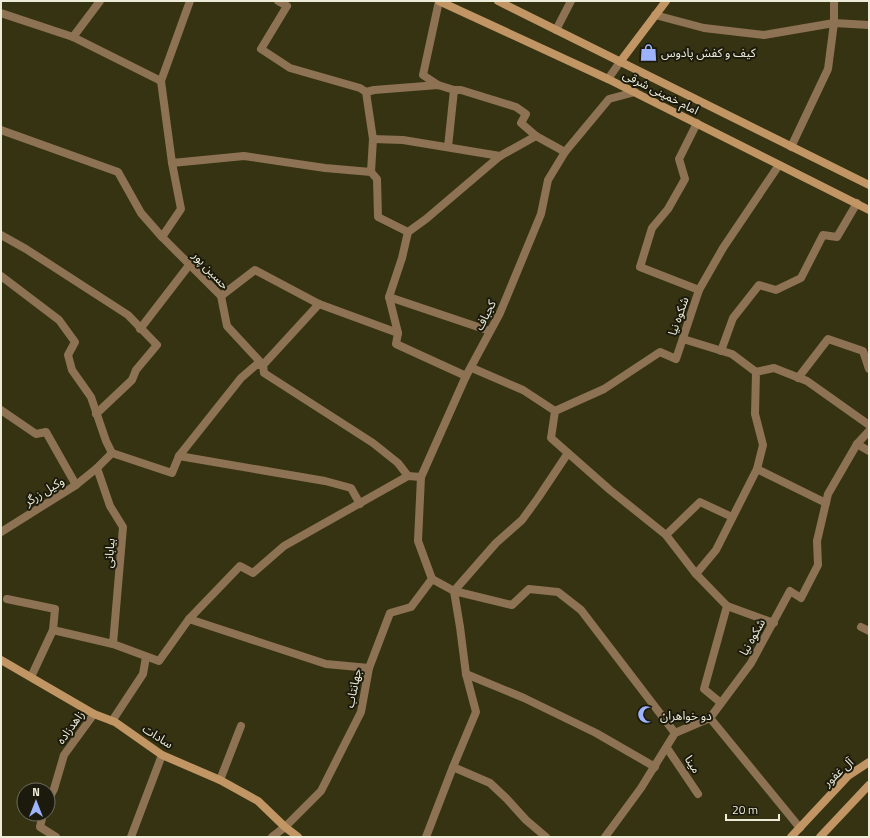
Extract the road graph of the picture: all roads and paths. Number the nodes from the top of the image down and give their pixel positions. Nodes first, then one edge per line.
1 (100, 1) edge
2 (190, 1) edge
3 (278, 1) edge
4 (439, 1) edge
5 (498, 1) edge
6 (571, 1) edge
7 (666, 1) edge
8 (834, 1) edge
9 (1, 13) edge
10 (656, 15) junction
11 (834, 23) junction
12 (869, 25) edge
13 (556, 30) junction
14 (73, 37) junction
15 (620, 62) junction
16 (608, 79) junction
17 (161, 80) junction
18 (438, 85) junction
19 (454, 90) junction
20 (366, 92) junction
21 (635, 92) junction
22 (697, 123) junction
23 (1, 130) edge
24 (536, 136) junction
25 (373, 140) junction
26 (448, 147) junction
27 (791, 147) junction
28 (565, 152) junction
29 (500, 156) junction
30 (172, 163) junction
31 (779, 165) junction
32 (371, 172) junction
33 (869, 185) edge
34 (857, 203) junction
35 (869, 210) edge
36 (408, 232) junction
37 (1, 235) edge
38 (162, 237) junction
39 (190, 264) junction
40 (1, 276) edge
41 (699, 290) junction
42 (221, 296) junction
43 (389, 297) junction
44 (319, 304) junction
45 (140, 329) junction
46 (490, 330) junction
47 (398, 333) junction
48 (683, 339) junction
49 (721, 351) junction
50 (263, 365) junction
51 (472, 368) junction
52 (869, 369) edge
53 (756, 372) junction
54 (466, 376) junction
55 (798, 378) junction
56 (1, 410) edge
57 (555, 411) junction
58 (96, 414) junction
59 (869, 425) edge
60 (869, 431) edge
61 (857, 444) junction
62 (869, 451) edge
63 (112, 452) junction
64 (568, 453) junction
65 (179, 456) junction
66 (97, 468) junction
67 (757, 469) junction
68 (408, 476) junction
69 (421, 477) junction
70 (76, 485) junction
71 (826, 503) junction
72 (360, 504) junction
73 (732, 517) junction
74 (1, 532) edge
75 (666, 535) junction
76 (696, 574) junction
77 (432, 579) junction
78 (454, 591) junction
79 (7, 599) dead end
80 (727, 606) junction
81 (189, 619) junction
82 (774, 623) junction
83 (861, 627) dead end
84 (53, 630) junction
85 (869, 631) edge
86 (112, 644) junction
87 (146, 657) junction
88 (1, 660) edge
89 (369, 668) junction
90 (466, 674) junction
91 (31, 677) junction
92 (721, 703) junction
93 (94, 714) junction
94 (710, 718) junction
95 (112, 721) junction
96 (241, 726) dead end
97 (675, 733) junction
98 (667, 748) junction
99 (162, 755) junction
100 (869, 762) edge
101 (453, 767) junction
102 (655, 767) junction
103 (220, 780) junction
104 (56, 782) edge
105 (869, 785) edge
106 (698, 794) dead end
107 (41, 822) edge
108 (285, 827) junction
109 (800, 828) junction
110 (56, 837) edge
111 (131, 837) edge
112 (272, 837) edge
113 (298, 837) edge
114 (426, 837) edge
115 (546, 837) edge
116 (605, 837) edge
117 (791, 837) edge
118 (820, 837) edge

1 - 14 street
2 - 17 street
3 - 20 street
4 - 16 main road, امام خمینی شرقی
4 - 18 street
5 - 13 main road, امام خمینی شرقی
6 - 13 street
7 - 10 main road
8 - 11 street
9 - 14 street
10 - 11 street
10 - 15 main road
11 - 12 street
11 - 27 street
13 - 15 main road, امام خمینی شرقی
14 - 17 street
15 - 16 street
15 - 27 main road, امام خمینی شرقی
16 - 21 main road, امام خمینی شرقی
17 - 30 street
18 - 19 street
18 - 20 street
19 - 24 street
19 - 26 street
20 - 25 street
21 - 22 main road, امام خمینی شرقی
21 - 28 street, کجباف
22 - 31 main road, امام خمینی شرقی
22 - 41 street
23 - 38 street, حسین پور
24 - 28 street
24 - 29 street
25 - 26 street
25 - 32 street
26 - 29 street
27 - 33 main road, امام خمینی شرقی
28 - 46 street, کجباف
29 - 36 street
30 - 32 street
30 - 38 street
31 - 34 main road, امام خمینی شرقی
31 - 41 street, شکوه نیا
32 - 36 street
34 - 35 main road, امام خمینی شرقی
34 - 49 street
36 - 43 street
37 - 45 street
38 - 39 street, حسین پور
39 - 42 street, حسین پور
39 - 45 street
40 - 58 street
41 - 48 street, شکوه نیا
42 - 44 street
42 - 50 street, حسین پور
43 - 46 street
43 - 47 street
44 - 47 street
44 - 50 street
45 - 58 street
46 - 51 street, کجباف
47 - 54 street
48 - 49 street
48 - 57 street, شکوه نیا
49 - 53 street
50 - 65 street
50 - 68 street, حسین پور
51 - 54 street, کجباف
51 - 57 street
52 - 55 street
53 - 55 street
53 - 67 street
54 - 69 street, کجباف
55 - 59 street
56 - 70 street
57 - 64 street
58 - 63 street
60 - 61 street, شکوه نیا
61 - 62 street
61 - 71 street, شکوه نیا
63 - 65 street
63 - 66 street
64 - 75 street
64 - 78 street
65 - 72 street
66 - 70 street, وکیل زرگر
66 - 86 street, بیابانی
67 - 71 street
67 - 73 street
68 - 69 street
68 - 72 street
69 - 77 street, کجباف
70 - 74 street, وکیل زرگر
71 - 82 street, شکوه نیا
72 - 81 street
73 - 75 street
73 - 76 street
75 - 76 street
76 - 80 street
77 - 78 street
77 - 89 street, جهانتاب
78 - 90 street
78 - 97 street
79 - 84 street
80 - 82 street
80 - 92 street
81 - 87 street
81 - 89 street
82 - 92 street, شکوه نیا
83 - 85 street
84 - 86 street
84 - 91 street
86 - 87 street
87 - 95 street
88 - 91 main road, سادات
89 - 108 street, جهانتاب
90 - 101 street
90 - 102 street
91 - 93 main road, سادات
92 - 94 street, شکوه نیا
93 - 95 main road, سادات
93 - 104 street, زاهدزاده
94 - 97 street
94 - 109 street
95 - 99 main road, سادات
96 - 103 street
97 - 98 street
98 - 102 street
98 - 106 street, مینا
99 - 103 main road, سادات
99 - 111 street
100 - 109 main road, آل غفور
101 - 114 street
101 - 115 street
102 - 116 street
103 - 108 main road, سادات
105 - 118 main road
107 - 110 street
108 - 112 street, جهانتاب
108 - 113 main road, سادات
109 - 117 main road, آل غفور

